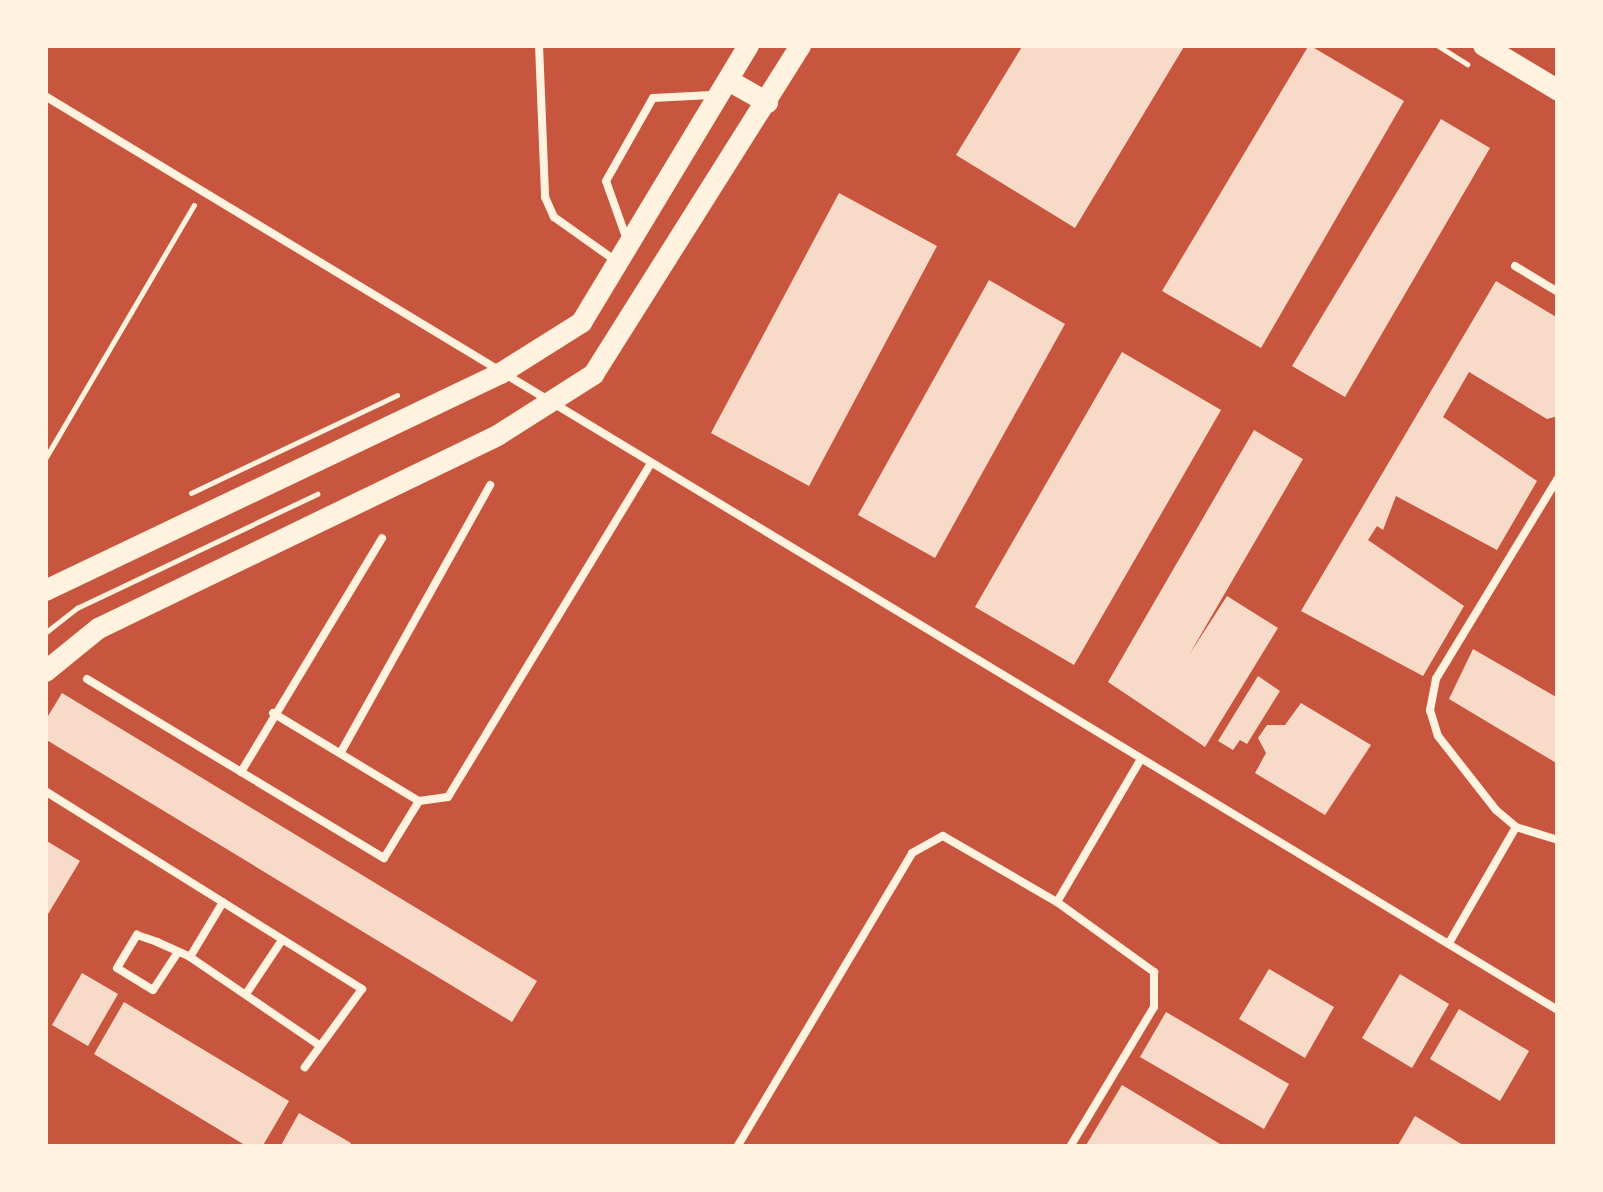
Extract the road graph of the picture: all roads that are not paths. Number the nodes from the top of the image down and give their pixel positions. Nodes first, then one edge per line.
1 (539, 45) edge
2 (748, 45) edge
3 (800, 45) edge
4 (1483, 45) edge
5 (723, 87) junction
6 (1558, 90) edge
7 (45, 96) edge
8 (767, 102) junction
9 (625, 256) junction
10 (1515, 266) dead end
11 (1558, 292) edge
12 (500, 373) junction
13 (551, 406) junction
14 (650, 466) junction
15 (1558, 478) edge
16 (490, 485) dead end
17 (382, 538) dead end
18 (45, 590) edge
19 (45, 671) edge
20 (87, 679) dead end
21 (273, 712) junction
22 (341, 752) junction
23 (1141, 759) junction
24 (241, 772) junction
25 (45, 791) edge
26 (419, 801) junction
27 (1516, 826) junction
28 (1558, 840) edge
29 (223, 901) junction
30 (1057, 902) junction
31 (282, 940) junction
32 (1449, 943) junction
33 (178, 952) junction
34 (190, 957) junction
35 (246, 994) junction
36 (1558, 1010) edge
37 (319, 1045) junction
38 (305, 1067) dead end
39 (737, 1147) edge
40 (1070, 1147) edge

1 - 9 lane
2 - 5 main road
3 - 8 main road
4 - 6 main road
5 - 8 main road
5 - 9 main road
5 - 9 lane
7 - 12 lane
8 - 13 main road
9 - 12 main road
10 - 11 lane
12 - 13 lane
12 - 18 main road
13 - 14 lane
13 - 19 main road
14 - 23 lane
14 - 26 lane
15 - 27 lane
16 - 22 lane
17 - 21 lane
20 - 24 lane
21 - 22 lane
21 - 24 lane
22 - 26 lane
23 - 30 lane
23 - 32 lane
24 - 26 lane
25 - 29 lane
27 - 28 lane
27 - 32 lane
29 - 31 lane
29 - 34 lane
30 - 39 lane
30 - 40 lane
31 - 35 lane
31 - 37 lane
32 - 36 lane
33 - 33 lane
33 - 34 lane
34 - 35 lane
35 - 37 lane
37 - 38 lane

